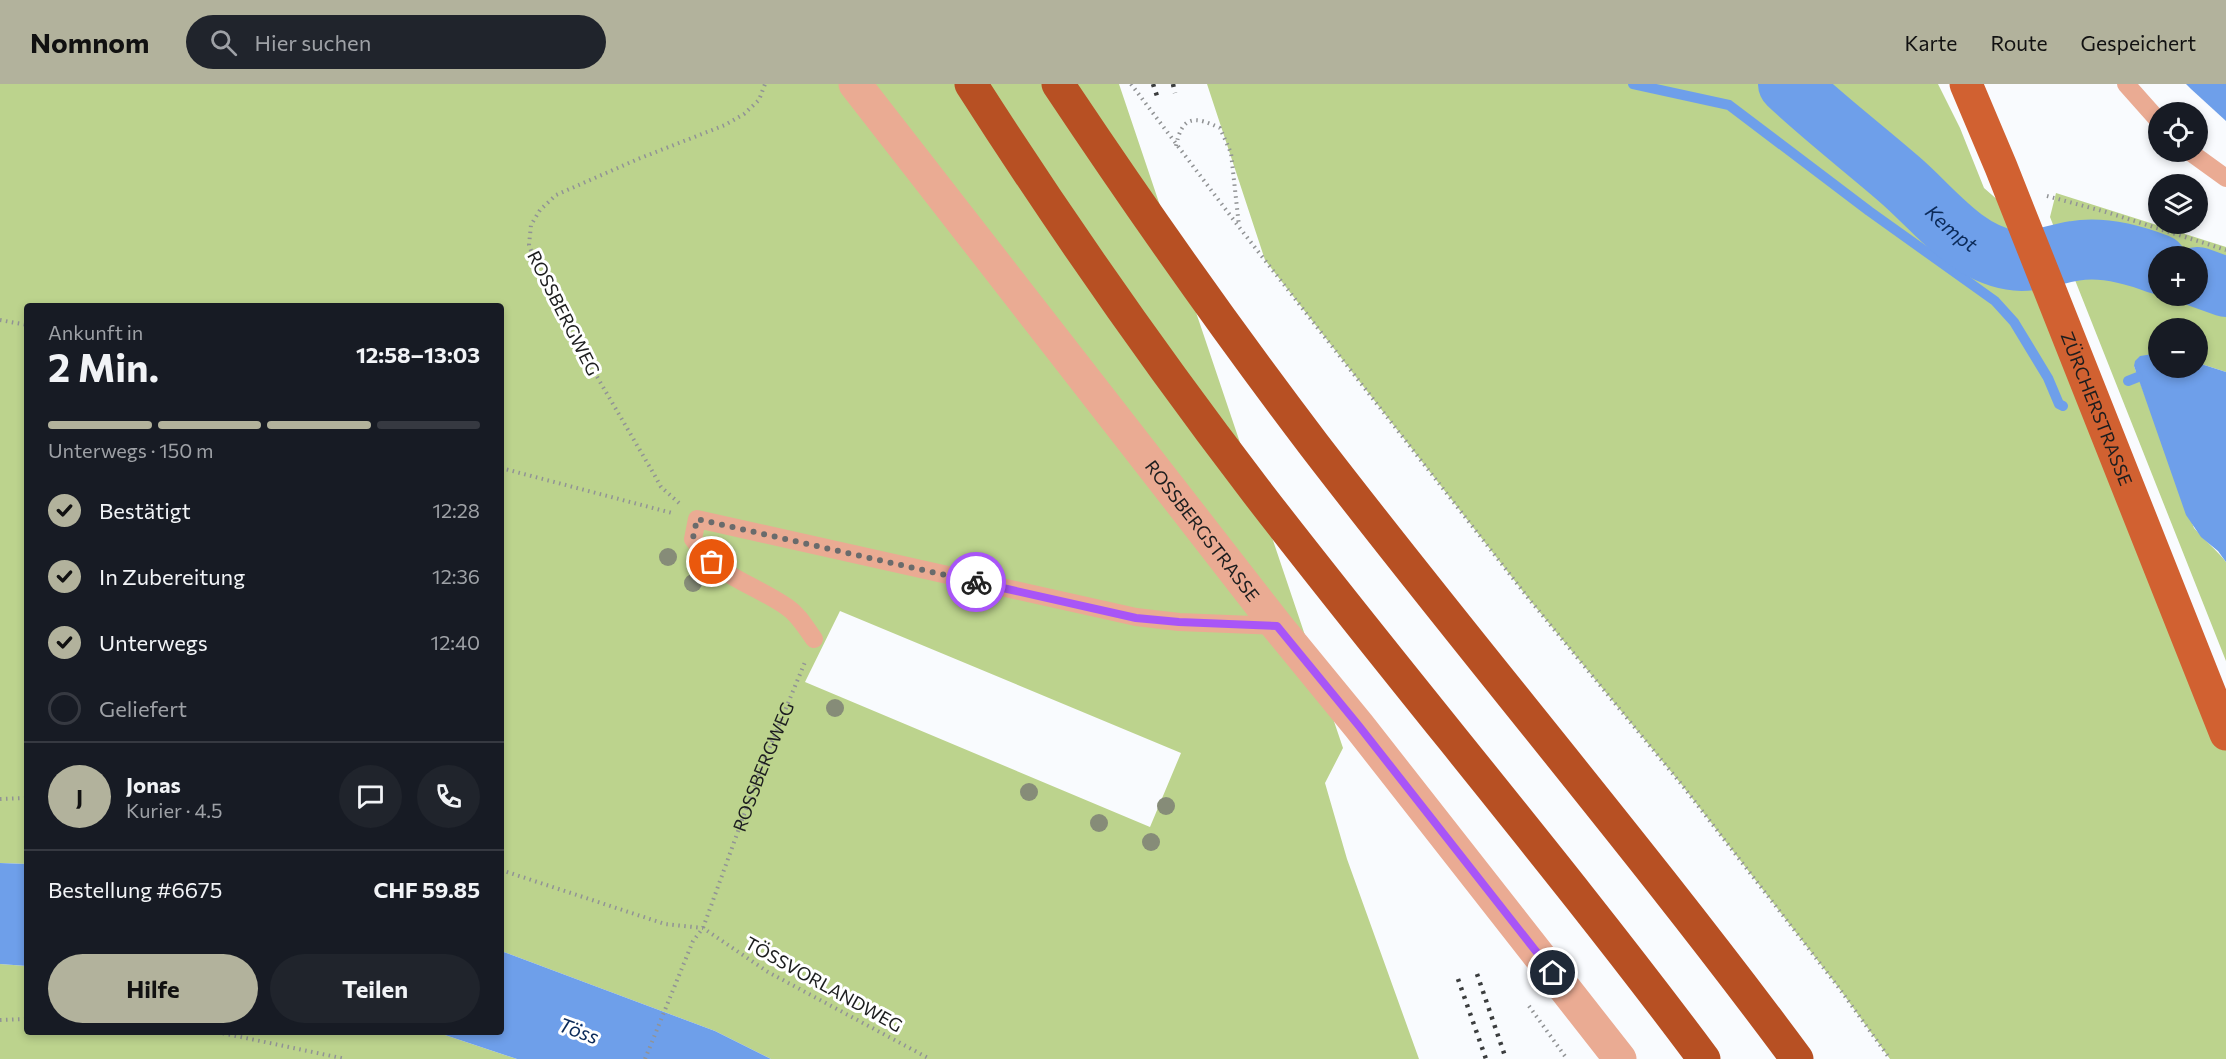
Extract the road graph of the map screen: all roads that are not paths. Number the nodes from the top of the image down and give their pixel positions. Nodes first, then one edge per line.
1 (855, 84) edge
2 (971, 84) edge
3 (1058, 84) edge
4 (1966, 84) edge
5 (2126, 84) edge
6 (2148, 109) edge
7 (2204, 162) edge
8 (2226, 178) edge
9 (1277, 626) junction
10 (814, 639) road end
11 (2226, 734) edge
12 (1620, 1059) edge
13 (1704, 1059) edge
14 (1797, 1059) edge

1 - 9 street, ROSSBERGSTRASSE
2 - 13 highway
3 - 14 highway
4 - 11 main road, ZÜRCHERSTRASSE
5 - 6 lane
7 - 8 lane
9 - 10 lane
9 - 12 street, ROSSBERGSTRASSE

